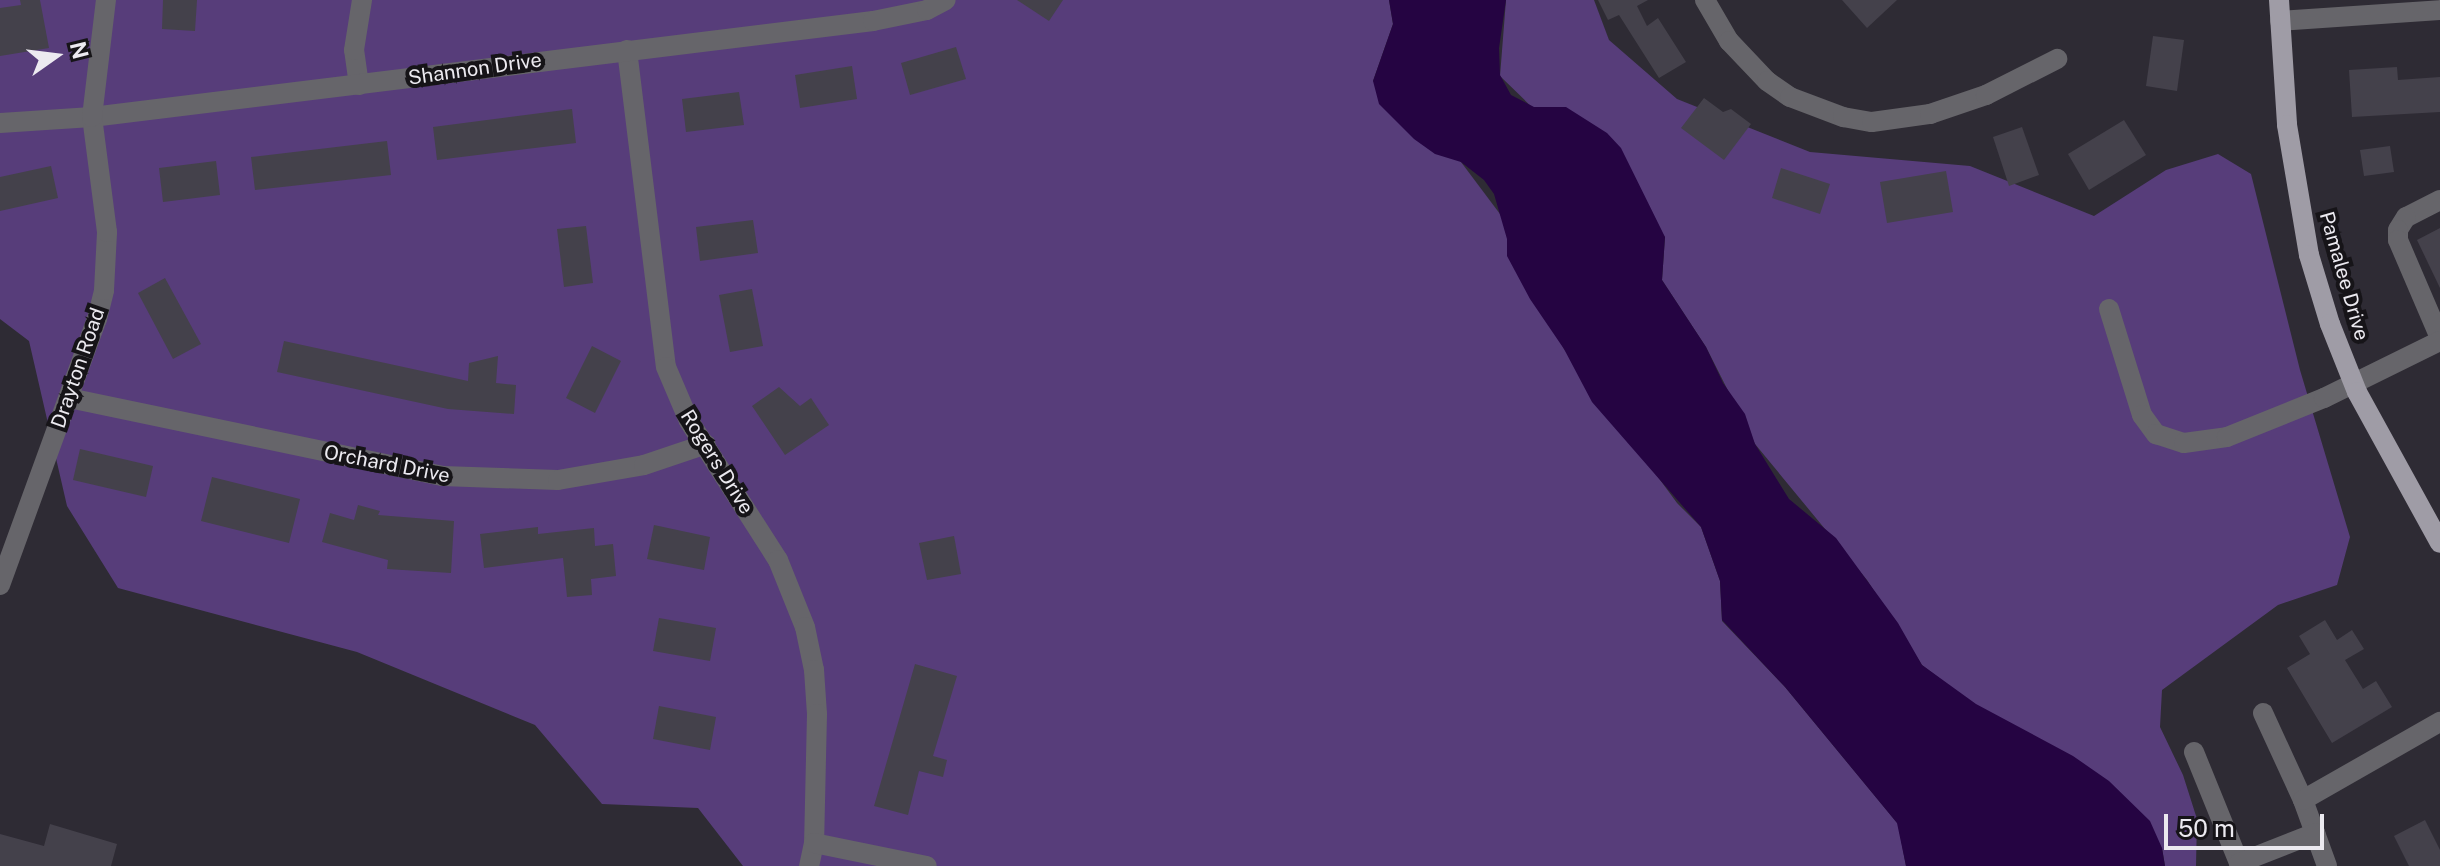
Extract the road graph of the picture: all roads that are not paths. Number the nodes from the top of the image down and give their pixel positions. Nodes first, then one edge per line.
1 (106, 0) edge
2 (362, 0) edge
3 (946, 0) edge
4 (1705, 0) edge
5 (2279, 0) edge
6 (2440, 10) edge
7 (2280, 21) junction
8 (627, 50) junction
9 (2057, 59) dead end
10 (359, 85) junction
11 (92, 117) junction
12 (0, 123) edge
13 (2440, 200) edge
14 (2109, 309) dead end
15 (2440, 340) edge
16 (2354, 384) junction
17 (69, 398) junction
18 (706, 444) junction
19 (2440, 543) edge
20 (0, 585) edge
21 (2263, 713) dead end
22 (2440, 722) edge
23 (2194, 752) dead end
24 (2303, 800) junction
25 (2315, 833) junction
26 (814, 843) junction
27 (809, 866) edge
28 (927, 866) edge
29 (2327, 866) edge

1 - 11 street, Drayton Road
2 - 10 street
3 - 8 street, Shannon Drive
4 - 9 street
5 - 7 main road, Pamalee Drive
6 - 7 street
7 - 16 main road, Pamalee Drive
8 - 10 street, Shannon Drive
8 - 18 street, Rogers Drive
10 - 11 street, Shannon Drive
11 - 12 street, Shannon Drive
11 - 17 street, Drayton Road
13 - 15 street
14 - 16 street
15 - 16 street
16 - 19 main road, Pamalee Drive
17 - 18 street, Orchard Drive
17 - 20 street, Drayton Road
18 - 26 street, Rogers Drive
21 - 24 street
22 - 24 street
23 - 25 street
24 - 25 street
25 - 29 street
26 - 27 street, Rogers Drive
26 - 28 street

